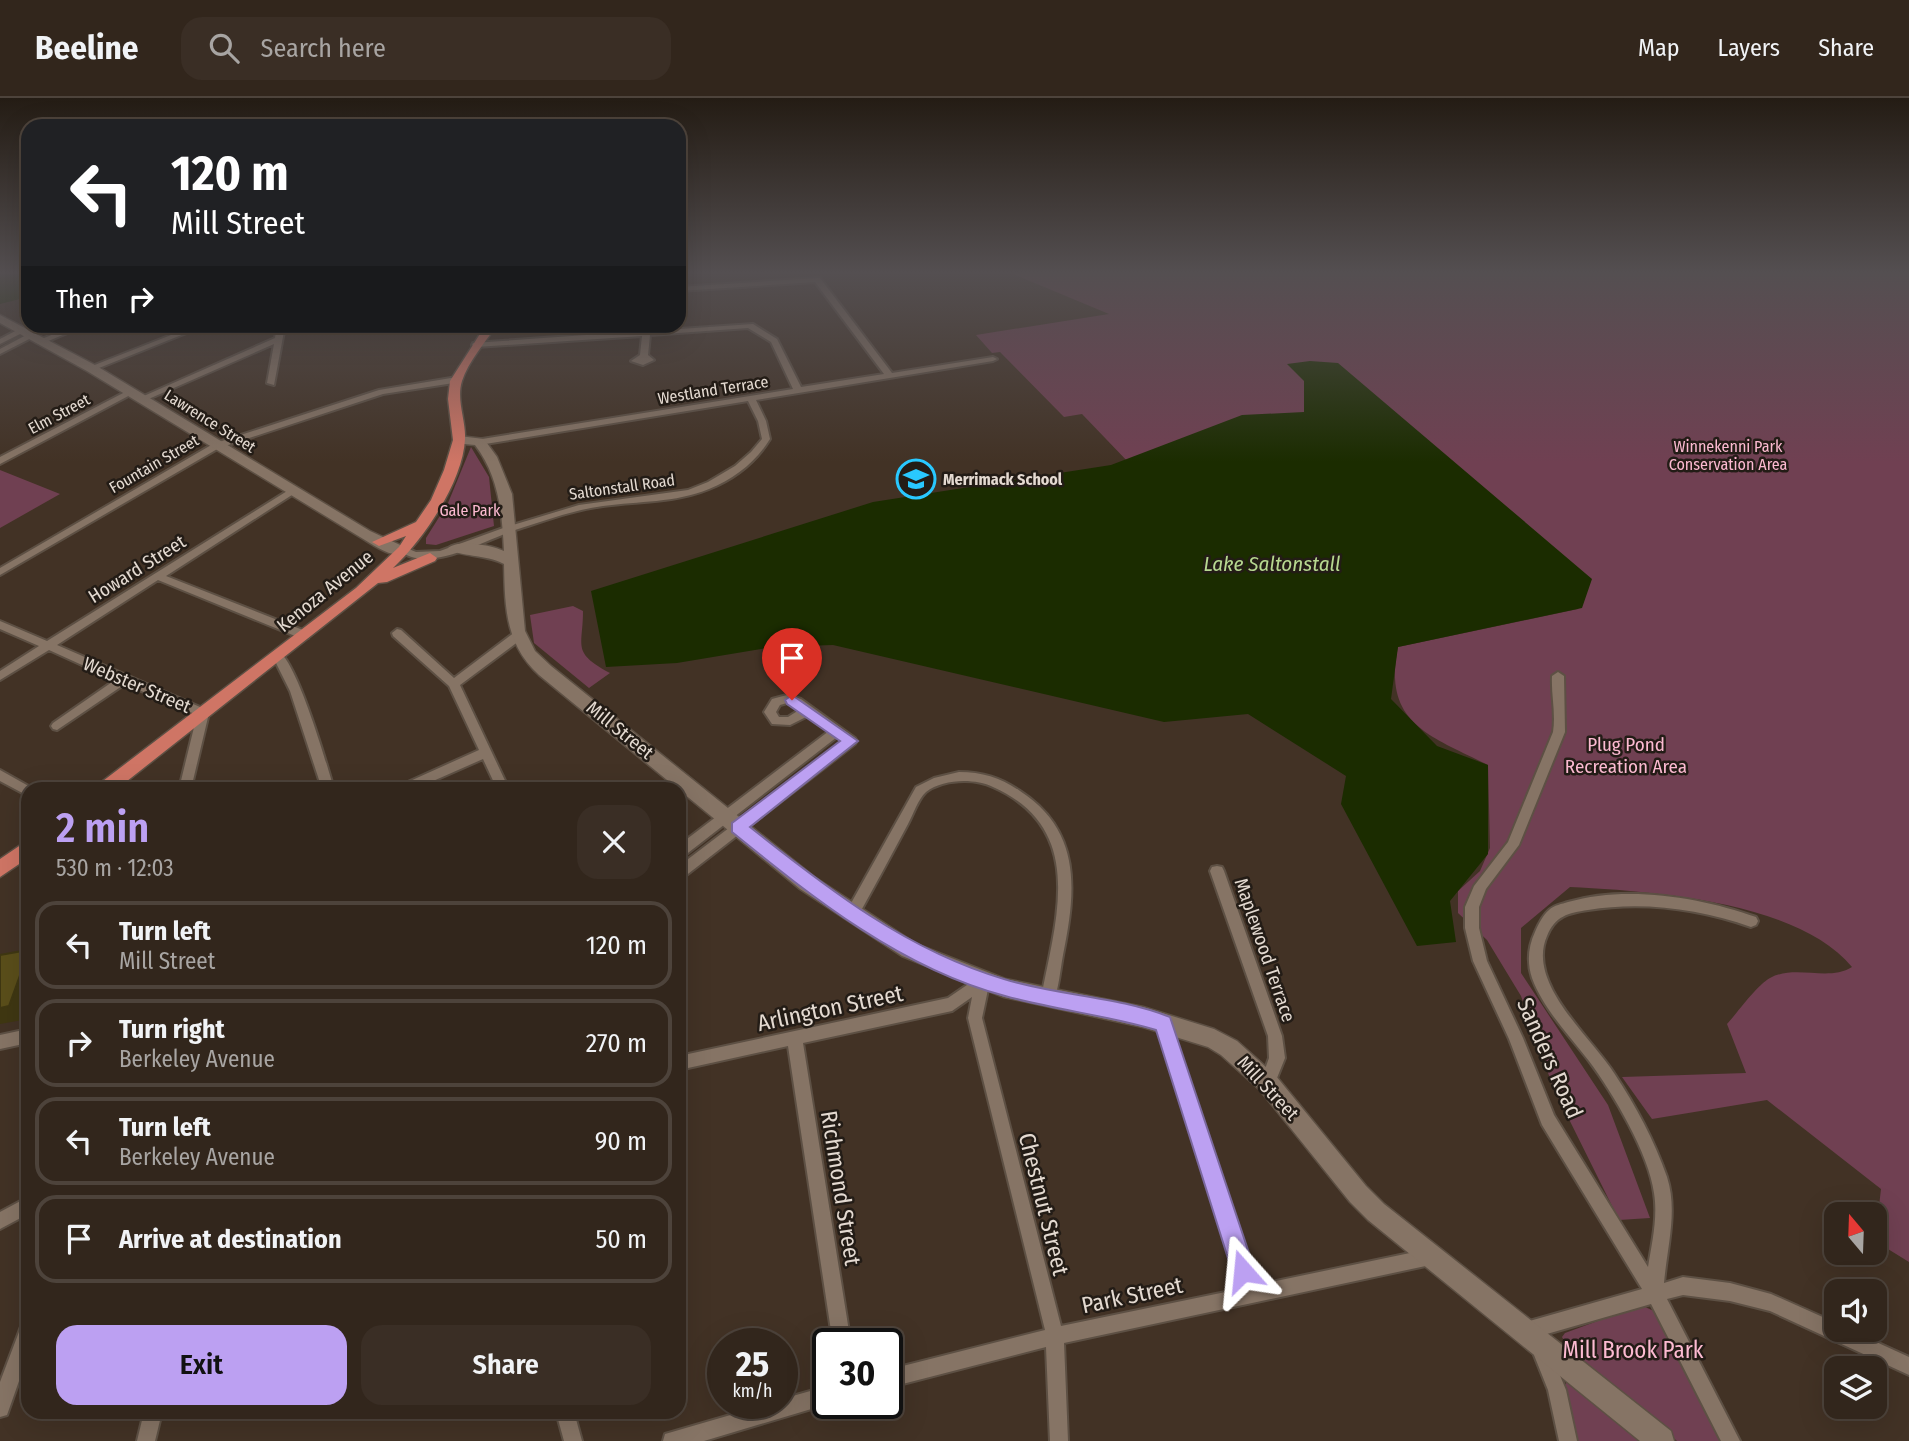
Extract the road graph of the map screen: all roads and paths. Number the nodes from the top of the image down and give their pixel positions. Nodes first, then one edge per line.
1 (25, 337) edge
2 (30, 337) edge
3 (36, 337) edge
4 (172, 337) edge
5 (483, 337) edge
6 (578, 337) edge
7 (646, 337) edge
8 (767, 337) edge
9 (860, 337) edge
10 (279, 339) joint
11 (0, 342) edge
12 (476, 345) junction
13 (0, 352) edge
14 (644, 356) dead end
15 (993, 359) dead end
16 (91, 368) junction
17 (889, 375) junction
18 (457, 380) junction
19 (271, 383) dead end
20 (798, 390) junction
21 (136, 396) junction
22 (751, 398) junction
23 (459, 440) junction
24 (479, 442) junction
25 (216, 446) junction
26 (0, 449) edge
27 (12, 454) junction
28 (0, 461) edge
29 (292, 491) junction
30 (424, 523) junction
31 (507, 530) junction
32 (379, 542) junction
33 (404, 550) junction
34 (442, 553) junction
35 (510, 561) junction
36 (0, 572) edge
37 (157, 576) junction
38 (372, 583) junction
39 (0, 625) edge
40 (397, 633) dead end
41 (304, 635) junction
42 (519, 635) junction
43 (47, 646) junction
44 (278, 655) junction
45 (0, 676) edge
46 (1558, 676) dead end
47 (124, 679) junction
48 (454, 684) junction
49 (808, 710) dead end
50 (203, 713) junction
51 (57, 726) dead end
52 (837, 731) junction
53 (486, 752) junction
54 (0, 775) edge
55 (114, 782) edge
56 (186, 782) edge
57 (326, 782) edge
58 (419, 782) edge
59 (500, 782) edge
60 (683, 782) edge
61 (686, 784) edge
62 (21, 787) edge
63 (732, 822) junction
64 (686, 848) edge
65 (21, 853) edge
66 (686, 866) edge
67 (0, 869) edge
68 (1217, 871) dead end
69 (852, 914) junction
70 (1751, 921) dead end
71 (983, 980) junction
72 (1048, 999) junction
73 (1163, 1023) junction
74 (21, 1038) edge
75 (795, 1040) junction
76 (0, 1042) edge
77 (686, 1062) edge
78 (1268, 1083) junction
79 (21, 1209) edge
80 (0, 1221) edge
81 (1429, 1258) junction
82 (1654, 1292) junction
83 (1251, 1296) junction
84 (840, 1328) edge
85 (1526, 1331) junction
86 (1055, 1336) junction
87 (1909, 1366) edge
88 (20, 1371) edge
89 (903, 1375) edge
90 (812, 1400) edge
91 (0, 1408) edge
92 (151, 1419) edge
93 (567, 1419) edge
94 (146, 1441) edge
95 (573, 1441) edge
96 (671, 1441) edge
97 (1059, 1441) edge
98 (1568, 1441) edge
99 (1661, 1441) edge
100 (1731, 1441) edge

1 - 11 street
2 - 13 street
3 - 16 main road, Lawrence Street
4 - 16 street
5 - 12 main road, Kenoza Avenue
6 - 12 street
7 - 14 street
8 - 20 street
9 - 17 street
10 - 19 street
10 - 21 street, Elm Street
12 - 18 main road, Kenoza Avenue
15 - 17 street, Westland Terrace
16 - 21 main road, Lawrence Street
17 - 20 street, Westland Terrace
18 - 23 main road, Kenoza Avenue
18 - 25 street, Fountain Street
20 - 22 street, Westland Terrace
21 - 25 main road, Lawrence Street
21 - 27 street, Elm Street
22 - 24 street, Westland Terrace
22 - 31 street, Saltonstall Road
23 - 24 main road
23 - 30 main road, Kenoza Avenue
24 - 31 main road, Mill Street
25 - 29 main road, Lawrence Street
25 - 36 street, Fountain Street
26 - 27 street
27 - 28 street, Elm Street
29 - 32 main road, Lawrence Street
29 - 37 street, Howard Street
30 - 32 main road
30 - 33 main road, Kenoza Avenue
31 - 34 street
31 - 35 main road, Mill Street
32 - 33 main road, Lawrence Street
33 - 34 street
33 - 38 main road, Kenoza Avenue
34 - 35 main road
34 - 38 main road
35 - 42 main road, Mill Street
37 - 41 street
37 - 43 street, Howard Street
38 - 41 main road, Kenoza Avenue
39 - 43 street, Webster Street
40 - 48 street
41 - 44 main road, Kenoza Avenue
42 - 48 street
42 - 60 main road, Mill Street
43 - 45 street, Howard Street
43 - 47 street, Webster Street
44 - 50 main road, Kenoza Avenue
44 - 57 street
46 - 82 street, Sanders Road
47 - 50 street, Webster Street
47 - 51 street
48 - 53 street
49 - 52 street
50 - 55 main road, Kenoza Avenue
50 - 56 street, Webster Street
52 - 63 street
52 - 63 street
53 - 58 street
53 - 59 street
54 - 62 street
61 - 63 main road, Mill Street
63 - 64 street
63 - 66 street
63 - 69 main road, Mill Street
65 - 67 main road
68 - 78 street, Maplewood Terrace
69 - 71 main road, Mill Street
69 - 72 street
70 - 82 street
71 - 72 main road, Mill Street
71 - 75 street, Arlington Street
71 - 86 street, Chestnut Street
72 - 73 main road, Mill Street
73 - 78 main road, Mill Street
73 - 83 street
74 - 76 street
75 - 77 street, Arlington Street
75 - 84 street, Richmond Street
78 - 81 main road, Mill Street
79 - 80 street
81 - 83 street, Park Street
81 - 85 main road, Mill Street
82 - 85 street
82 - 87 street
82 - 100 street, Sanders Road
83 - 86 street, Park Street
85 - 98 street
85 - 99 main road, Mill Street
86 - 89 street, Park Street
86 - 97 street, Chestnut Street
88 - 91 street
90 - 96 street
92 - 94 street
93 - 95 street

